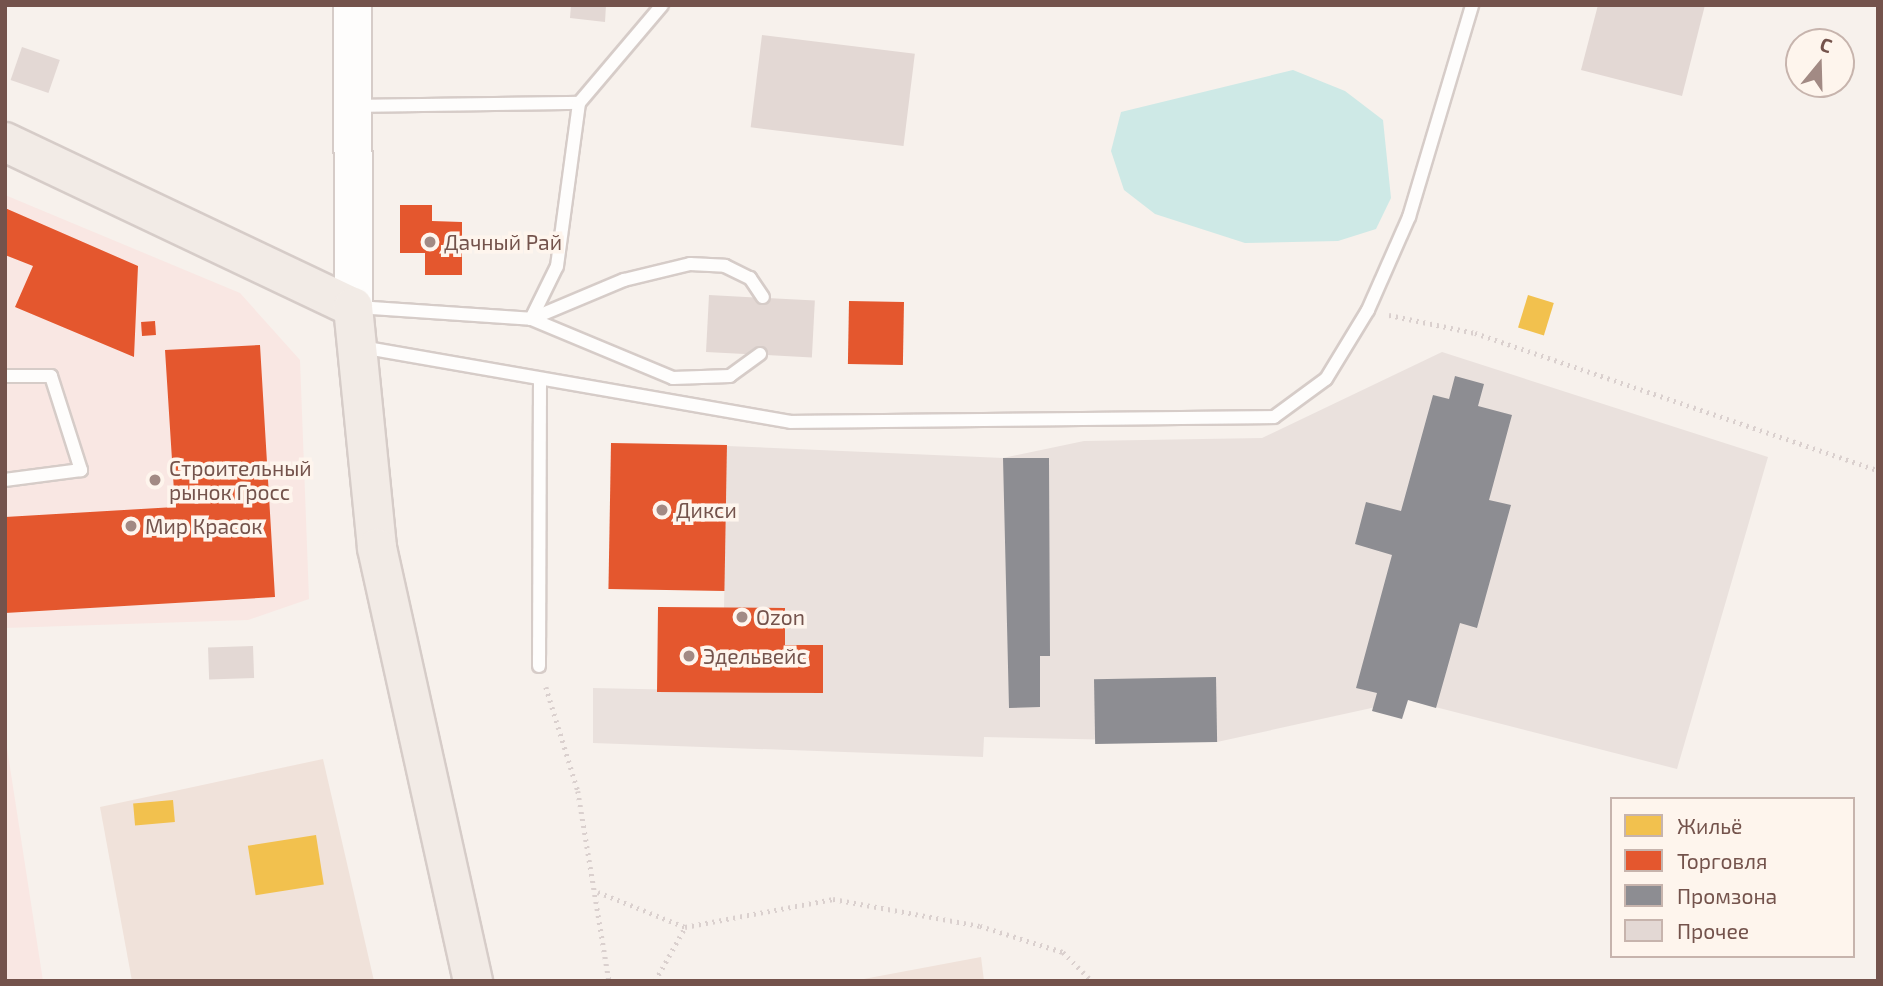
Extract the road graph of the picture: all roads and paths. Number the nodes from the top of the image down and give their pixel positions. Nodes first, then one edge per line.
1 (352, 5) edge
2 (662, 5) edge
3 (1472, 5) edge
4 (579, 103) junction
5 (353, 107) junction
6 (5, 142) edge
7 (763, 298) dead end
8 (353, 307) junction
9 (1368, 310) junction
10 (531, 319) junction
11 (357, 346) junction
12 (760, 354) dead end
13 (5, 376) edge
14 (541, 379) junction
15 (1878, 470) edge
16 (5, 480) edge
17 (539, 666) joint
18 (598, 892) junction
19 (685, 928) junction
20 (472, 981) edge
21 (609, 981) edge
22 (655, 981) edge
23 (1093, 981) edge

1 - 5 main road
2 - 4 lane
3 - 9 lane
4 - 5 lane
4 - 10 lane
5 - 8 main road
6 - 8 main road
7 - 10 lane
8 - 10 lane
8 - 11 main road
9 - 14 lane
9 - 15 path
10 - 12 lane
11 - 14 lane
11 - 20 main road
13 - 16 lane
14 - 17 lane
17 - 18 path
18 - 19 path
18 - 21 path
19 - 22 path
19 - 23 path

